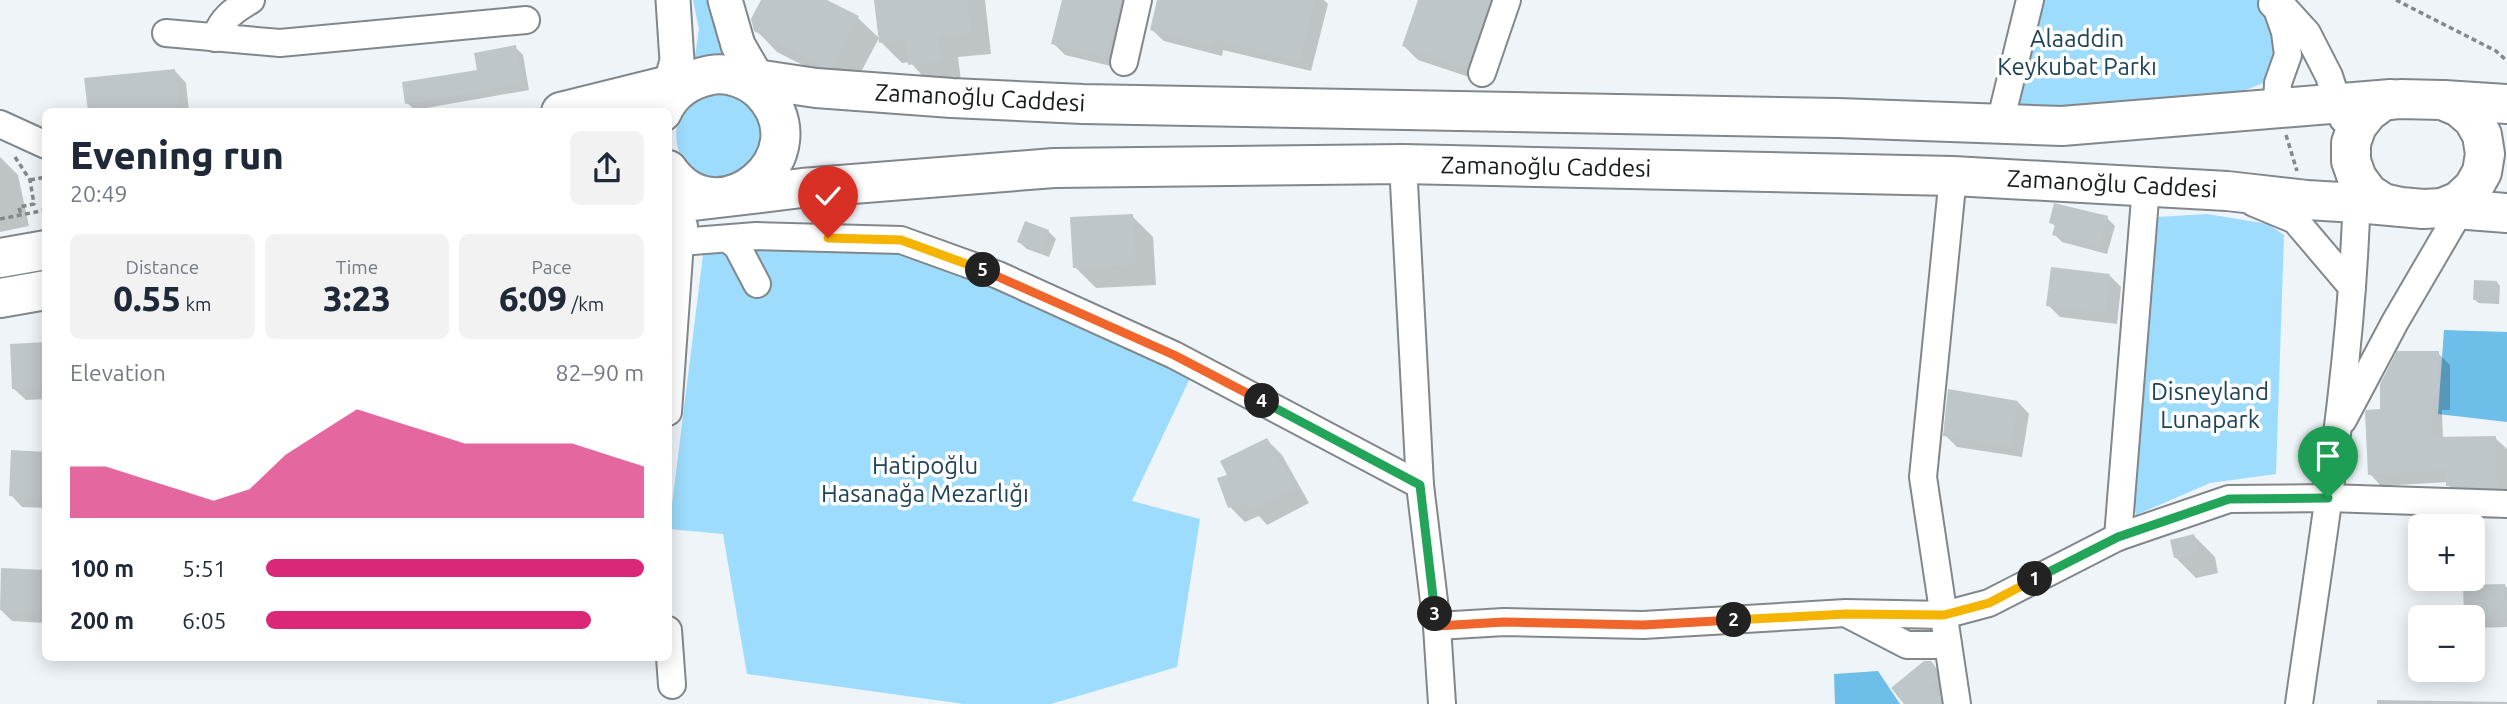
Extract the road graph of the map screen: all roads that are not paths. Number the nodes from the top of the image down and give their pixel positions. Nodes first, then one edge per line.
1 (251, 0) edge
2 (673, 0) edge
3 (725, 0) edge
4 (1138, 0) edge
5 (1507, 0) edge
6 (2029, 0) edge
7 (2268, 0) edge
8 (2277, 0) edge
9 (526, 20) dead end
10 (166, 33) dead end
11 (215, 37) junction
12 (1124, 62) dead end
13 (1482, 73) dead end
14 (754, 85) junction
15 (673, 95) edge
16 (2400, 99) junction
17 (2442, 100) junction
18 (2338, 104) junction
19 (2507, 104) edge
20 (587, 108) edge
21 (2277, 110) junction
22 (2000, 123) junction
23 (0, 124) edge
24 (42, 143) edge
25 (1403, 164) junction
26 (2355, 175) junction
27 (1953, 176) junction
28 (2146, 186) junction
29 (2227, 191) junction
30 (685, 194) edge
31 (2440, 204) junction
32 (2507, 213) edge
33 (729, 240) junction
34 (680, 242) junction
35 (42, 251) edge
36 (0, 258) edge
37 (757, 284) dead end
38 (2351, 287) junction
39 (42, 291) edge
40 (0, 298) edge
41 (672, 321) edge
42 (2337, 431) junction
43 (1420, 485) junction
44 (2328, 498) junction
45 (2507, 504) edge
46 (2118, 537) junction
47 (1846, 614) junction
48 (1944, 615) junction
49 (1437, 626) junction
50 (1948, 645) junction
51 (670, 661) edge
52 (672, 685) dead end
53 (1442, 704) edge
54 (1957, 704) edge
55 (2299, 704) edge

1 - 11 street
2 - 15 main road
3 - 14 main road
4 - 12 street
5 - 13 street
6 - 22 street
7 - 21 street
8 - 18 street
9 - 11 street
10 - 11 street
14 - 15 highway, Zamanoğlu Caddesi
14 - 22 highway, Zamanoğlu Caddesi
14 - 30 highway
15 - 20 highway, Zamanoğlu Caddesi
16 - 17 highway
16 - 18 highway, Zamanoğlu Caddesi
16 - 26 highway
17 - 19 highway
17 - 31 highway
18 - 21 highway, Zamanoğlu Caddesi
18 - 26 street
21 - 22 highway, Zamanoğlu Caddesi
23 - 24 street
25 - 27 highway, Zamanoğlu Caddesi
25 - 30 highway, Zamanoğlu Caddesi
25 - 43 street
26 - 29 highway, Zamanoğlu Caddesi
26 - 31 highway, Zamanoğlu Caddesi
26 - 38 street
27 - 28 highway, Zamanoğlu Caddesi
27 - 48 street
28 - 29 highway, Zamanoğlu Caddesi
28 - 46 street
29 - 38 street
30 - 34 street
31 - 32 highway, Zamanoğlu Caddesi
31 - 42 street
33 - 34 street
33 - 37 street
33 - 43 street
34 - 41 street
35 - 36 highway
38 - 42 street
39 - 40 highway
42 - 44 street
43 - 49 street
44 - 45 street
44 - 46 street
44 - 55 street
46 - 48 street
47 - 48 street
47 - 49 street
47 - 50 street
48 - 50 street
49 - 53 street
50 - 54 street
51 - 52 street

